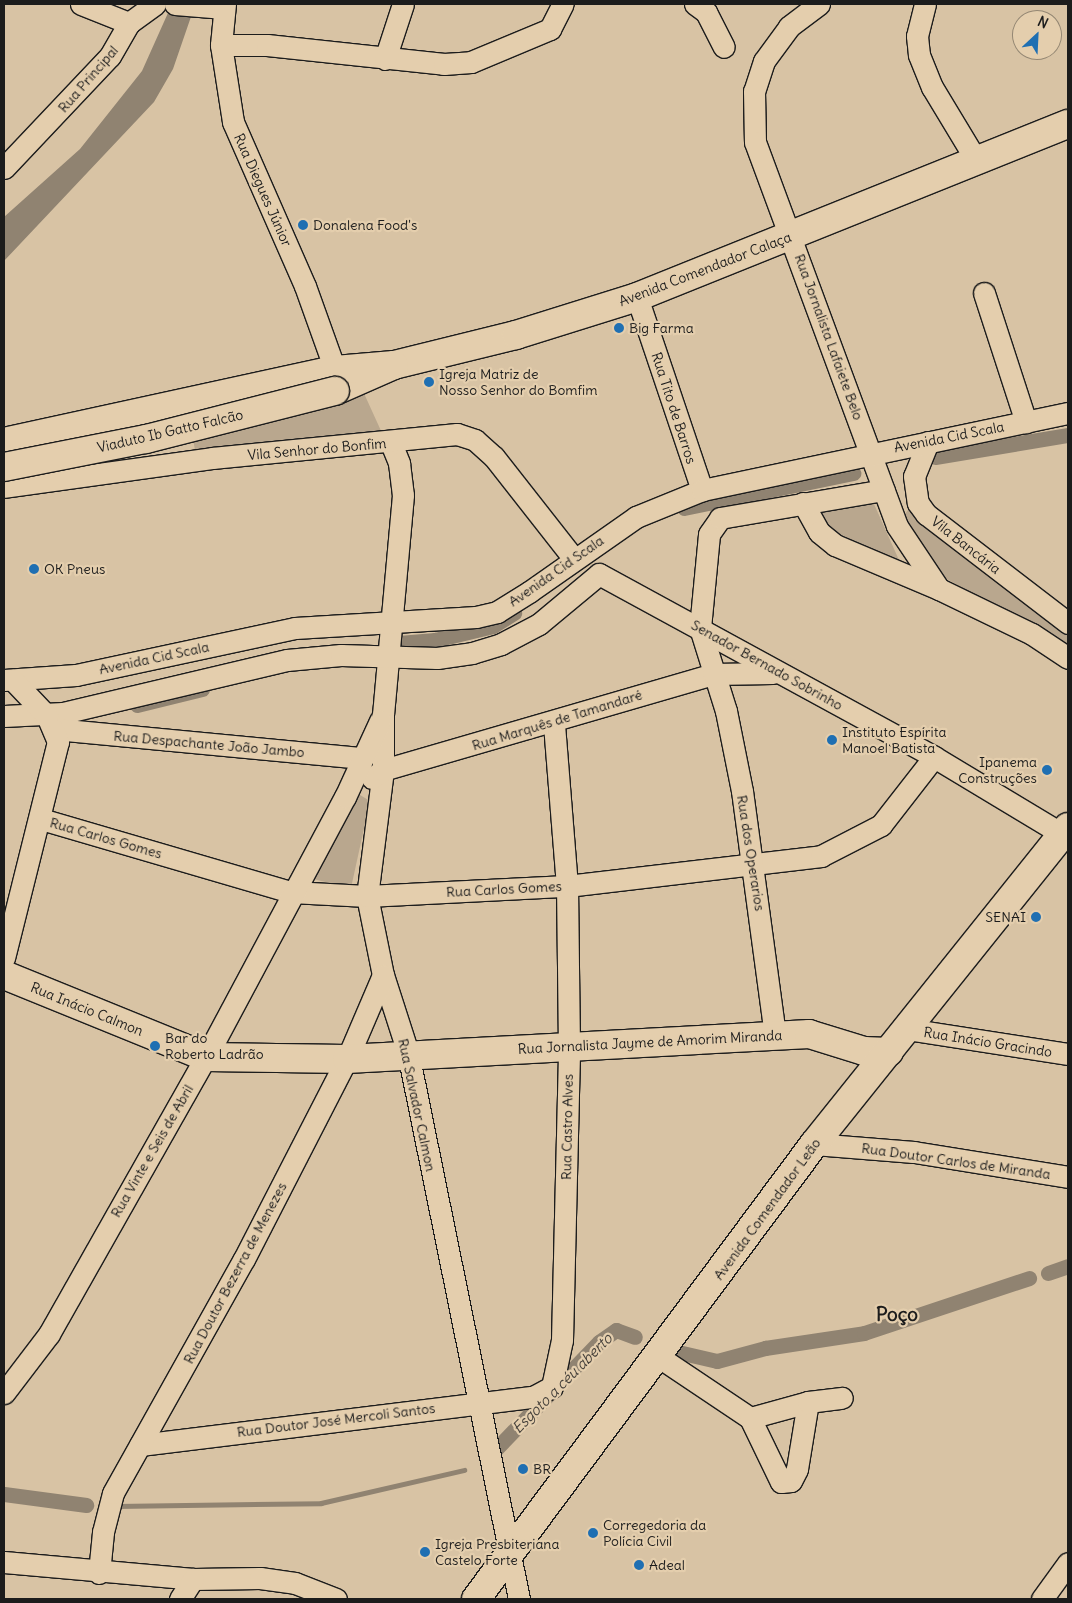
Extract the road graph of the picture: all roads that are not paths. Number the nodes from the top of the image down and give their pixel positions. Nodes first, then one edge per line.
1 (81, 4) edge
2 (155, 4) edge
3 (403, 4) edge
4 (694, 4) edge
5 (818, 4) edge
6 (925, 4) edge
7 (185, 6) edge
8 (225, 6) edge
9 (560, 12) edge
10 (129, 22) junction
11 (221, 45) junction
12 (724, 48) dead end
13 (385, 59) junction
14 (1068, 124) edge
15 (976, 160) junction
16 (4, 168) edge
17 (785, 239) junction
18 (984, 293) dead end
19 (637, 297) junction
20 (335, 381) junction
21 (1068, 413) edge
22 (1026, 422) junction
23 (40, 434) junction
24 (4, 442) edge
25 (928, 442) junction
26 (391, 444) junction
27 (871, 452) junction
28 (4, 467) edge
29 (52, 477) junction
30 (4, 487) edge
31 (702, 490) junction
32 (884, 490) junction
33 (803, 503) junction
34 (574, 559) junction
35 (599, 574) joint
36 (939, 589) junction
37 (1068, 622) edge
38 (391, 623) junction
39 (700, 628) junction
40 (390, 654) junction
41 (1068, 658) edge
42 (778, 673) junction
43 (713, 674) junction
44 (9, 680) edge
45 (383, 714) junction
46 (4, 716) edge
47 (51, 723) junction
48 (554, 723) junction
49 (934, 757) junction
50 (363, 758) junction
51 (383, 770) junction
52 (345, 797) junction
53 (41, 820) junction
54 (1065, 830) edge
55 (754, 866) junction
56 (567, 886) junction
57 (292, 892) junction
58 (367, 896) junction
59 (4, 958) edge
60 (4, 975) edge
61 (383, 975) junction
62 (907, 1030) junction
63 (775, 1035) junction
64 (569, 1048) junction
65 (889, 1052) junction
66 (408, 1053) junction
67 (1068, 1054) edge
68 (206, 1057) junction
69 (347, 1059) junction
70 (814, 1144) junction
71 (1068, 1177) edge
72 (659, 1357) junction
73 (4, 1393) edge
74 (533, 1397) joint
75 (842, 1398) dead end
76 (476, 1401) junction
77 (808, 1402) junction
78 (750, 1418) junction
79 (140, 1445) junction
80 (512, 1554) junction
81 (4, 1562) edge
82 (1068, 1563) edge
83 (99, 1573) junction
84 (193, 1579) junction
85 (180, 1599) edge
86 (336, 1599) edge
87 (477, 1599) edge
88 (519, 1599) edge
89 (1042, 1599) edge

1 - 10 street
2 - 10 street
3 - 13 street
4 - 12 street
5 - 17 street, Rua Jornalista Lafaiete Belo
6 - 15 street
7 - 8 street
8 - 11 street, Rua Diegues Júnior
9 - 13 street
10 - 16 street, Rua Principal
11 - 13 street
11 - 20 street, Rua Diegues Júnior
14 - 15 main road, Avenida Comendador Calaça
15 - 17 main road, Avenida Comendador Calaça
17 - 19 main road, Avenida Comendador Calaça
17 - 27 street, Rua Jornalista Lafaiete Belo
18 - 22 street
19 - 20 main road, Avenida Comendador Calaça
19 - 31 street, Rua Tito de Barros
20 - 23 main road
20 - 28 main road, Viaduto Ib Gatto Falcão, bridge
21 - 22 street, Avenida Cid Scala
22 - 25 street, Avenida Cid Scala
23 - 24 main road
23 - 29 street
25 - 27 street, Avenida Cid Scala
25 - 37 street, Vila Bancária
26 - 29 street, Vila Senhor do Bonfim
26 - 34 street, Vila Senhor do Bonfim
26 - 38 street, Rua Salvador Calmon
27 - 31 street, Avenida Cid Scala
27 - 32 street, Rua Jornalista Lafaiete Belo
29 - 30 street, Vila Senhor do Bonfim
31 - 34 street, Avenida Cid Scala
32 - 33 street
32 - 36 street, Rua Jornalista Lafaiete Belo
33 - 36 street
33 - 39 street
34 - 38 street, Avenida Cid Scala
35 - 39 street, Senador Bernado Sobrinho
35 - 40 street, Avenida Cid Scala
36 - 41 street
38 - 40 street, Rua Salvador Calmon
38 - 44 street, Avenida Cid Scala
39 - 42 street, Senador Bernado Sobrinho
39 - 43 street
40 - 45 street, Rua Salvador Calmon
40 - 47 street, Avenida Cid Scala
42 - 43 street, Rua Marquês de Tamandaré
42 - 49 street, Senador Bernado Sobrinho
43 - 48 street, Rua Marquês de Tamandaré
43 - 55 street, Rua dos Operarios
44 - 47 street
45 - 50 street, Rua Vinte e Seis de Abril
45 - 51 street, Rua Salvador Calmon
46 - 47 street, Avenida Cid Scala
47 - 50 street, Rua Despachante João Jambo
47 - 53 street
48 - 51 street, Rua Marquês de Tamandaré
48 - 56 street, Rua Castro Alves
49 - 54 street, Senador Bernado Sobrinho
49 - 55 street, Rua Carlos Gomes
50 - 52 street, Rua Vinte e Seis de Abril
51 - 52 street, Rua Marquês de Tamandaré
51 - 58 street, Rua Salvador Calmon
52 - 57 street, Rua Vinte e Seis de Abril
53 - 57 street, Rua Carlos Gomes
53 - 59 street
54 - 62 main road, Avenida Comendador Leão
55 - 56 street, Rua Carlos Gomes
55 - 63 street, Rua dos Operarios
56 - 58 street, Rua Carlos Gomes
56 - 64 street, Rua Castro Alves
57 - 58 street, Rua Carlos Gomes
57 - 68 street, Rua Vinte e Seis de Abril
58 - 61 street, Rua Salvador Calmon
60 - 68 main road, Rua Inácio Calmon
61 - 66 street, Rua Salvador Calmon
61 - 69 street, Rua Doutor Bezerra de Menezes
62 - 65 main road, Avenida Comendador Leão
62 - 67 street, Rua Inácio Gracindo
63 - 64 main road, Rua Jornalista Jayme de Amorim Miranda
63 - 65 main road, Rua Jornalista Jayme de Amorim Miranda
64 - 66 main road, Rua Jornalista Jayme de Amorim Miranda
64 - 74 street, Rua Castro Alves
65 - 70 main road, Avenida Comendador Leão
66 - 69 main road, Rua Inácio Calmon
66 - 76 street, Rua Salvador Calmon
68 - 69 main road, Rua Inácio Calmon
68 - 73 street, Rua Vinte e Seis de Abril
69 - 79 street, Rua Doutor Bezerra de Menezes
70 - 71 street, Rua Doutor Carlos de Miranda
70 - 72 main road, Avenida Comendador Leão
72 - 78 street
72 - 80 main road, Avenida Comendador Leão
74 - 76 street, Rua Doutor José Mercoli Santos
75 - 77 street
76 - 79 street, Rua Doutor José Mercoli Santos
76 - 80 street, Rua Salvador Calmon
77 - 78 street
77 - 78 street
79 - 83 street, Rua Doutor Bezerra de Menezes
80 - 87 main road, Avenida Comendador Leão
80 - 88 street, Rua Salvador Calmon
81 - 83 street
82 - 89 street
83 - 84 street
84 - 85 street
84 - 86 street

